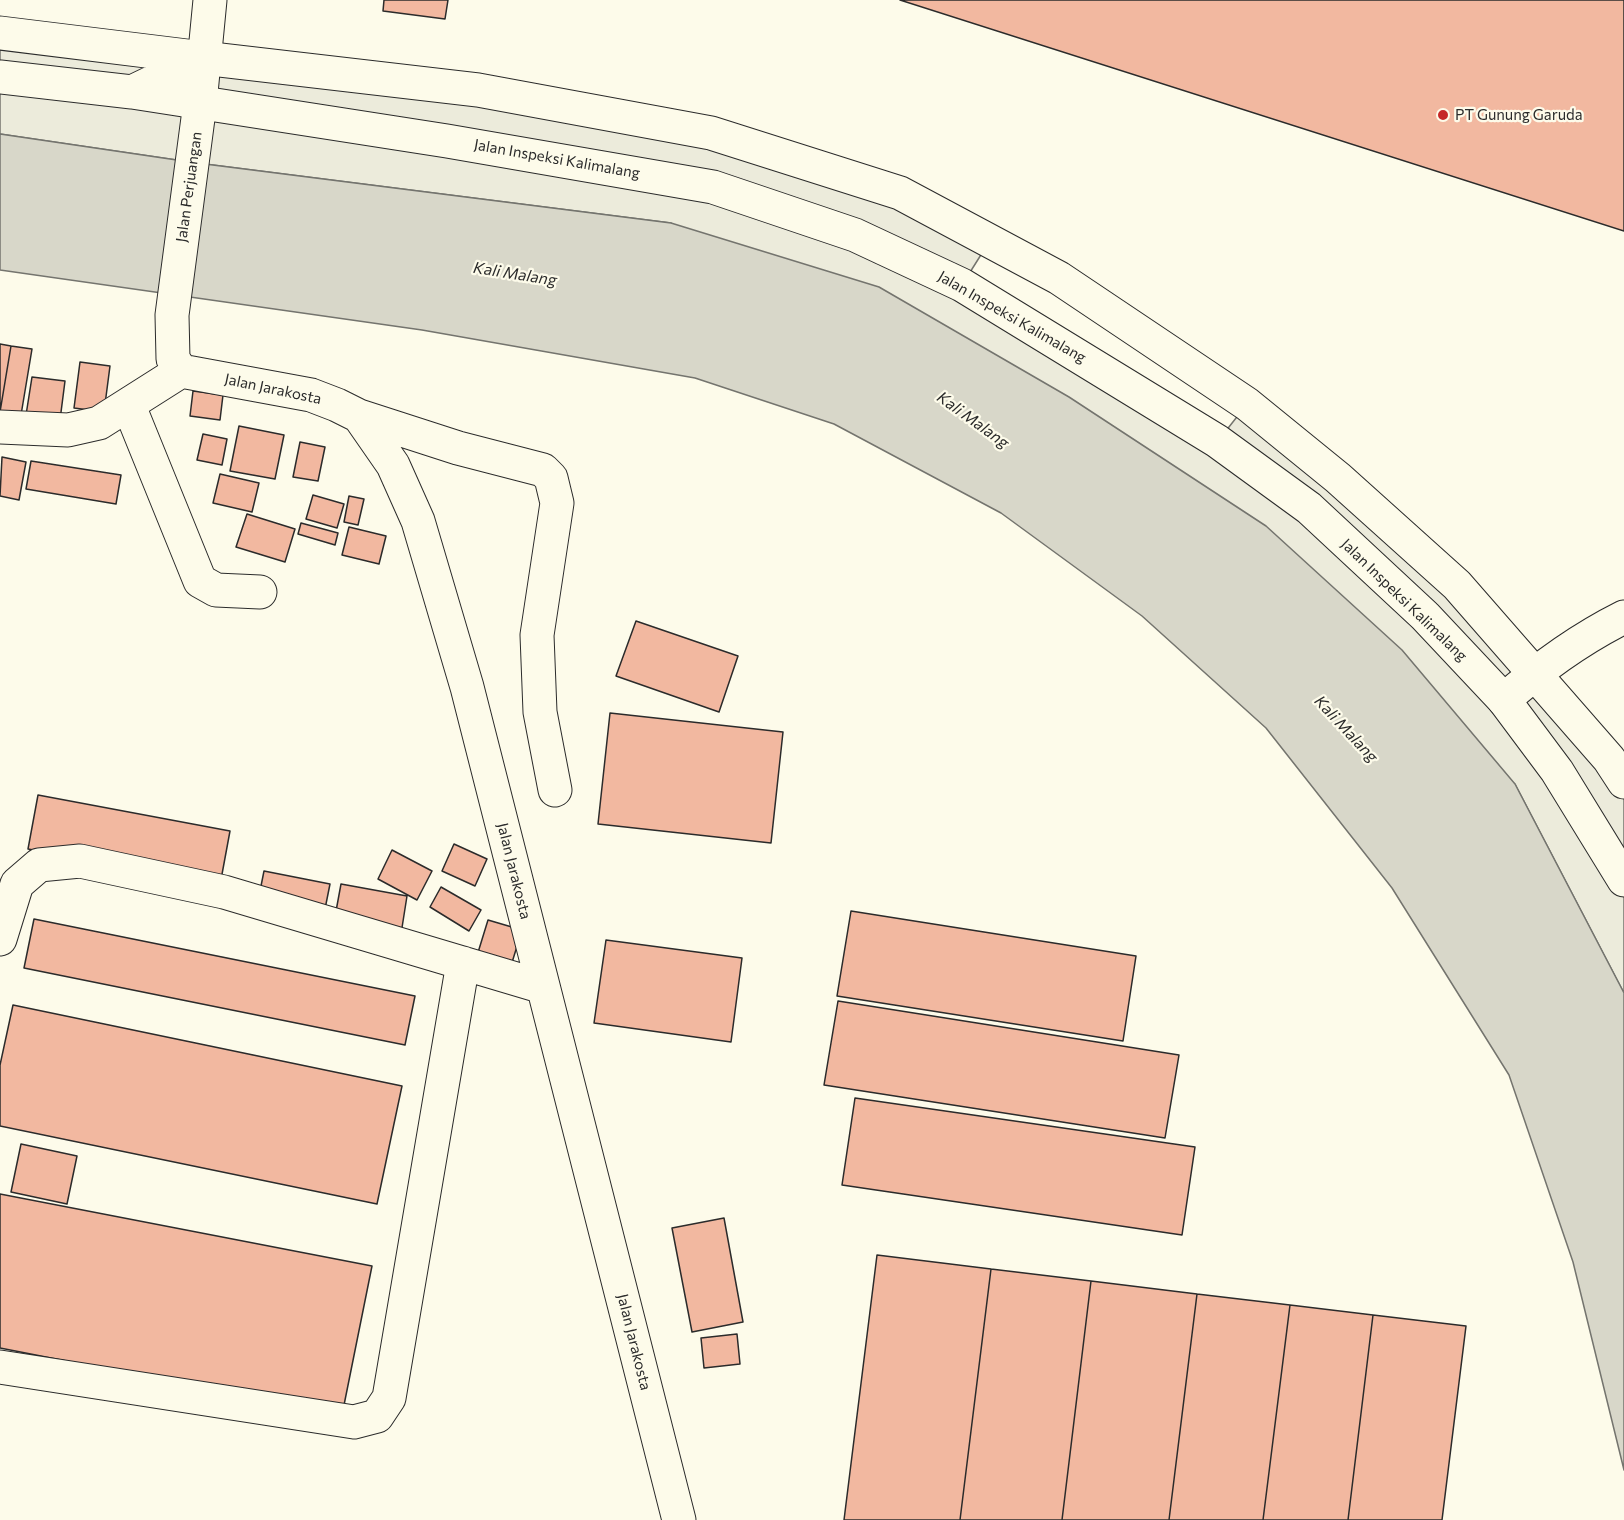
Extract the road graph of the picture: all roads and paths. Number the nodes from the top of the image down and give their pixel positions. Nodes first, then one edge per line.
1 (210, 0) edge
2 (0, 33) edge
3 (203, 58) junction
4 (0, 77) edge
5 (132, 92) junction
6 (200, 104) junction
7 (989, 242) junction
8 (962, 285) junction
9 (181, 371) junction
10 (1247, 404) junction
11 (129, 406) junction
12 (359, 416) junction
13 (0, 427) edge
14 (1217, 441) junction
15 (260, 592) dead end
16 (1624, 617) edge
17 (1534, 673) junction
18 (1504, 700) junction
19 (1624, 782) edge
20 (555, 790) dead end
21 (1624, 880) edge
22 (0, 939) edge
23 (464, 963) junction
24 (543, 987) junction
25 (0, 1367) edge
26 (679, 1520) edge

1 - 3 main road, Jalan Perjuangan
2 - 3 main road
3 - 5 main road
3 - 6 main road, Jalan Perjuangan
3 - 7 main road
4 - 5 main road, Jalan Inspeksi Kalimalang
5 - 6 main road, Jalan Inspeksi Kalimalang
6 - 8 main road, Jalan Inspeksi Kalimalang
6 - 9 main road, Jalan Perjuangan
7 - 8 main road
7 - 10 main road
8 - 14 main road, Jalan Inspeksi Kalimalang
9 - 11 main road
9 - 12 main road, Jalan Jarakosta
10 - 14 main road
10 - 17 main road
11 - 13 main road
11 - 15 main road
12 - 20 main road
12 - 24 main road, Jalan Jarakosta
14 - 18 main road, Jalan Inspeksi Kalimalang
16 - 17 main road
17 - 18 main road
17 - 19 main road
18 - 21 main road, Jalan Inspeksi Kalimalang
22 - 23 main road
23 - 24 main road
23 - 25 main road
24 - 26 main road, Jalan Jarakosta

